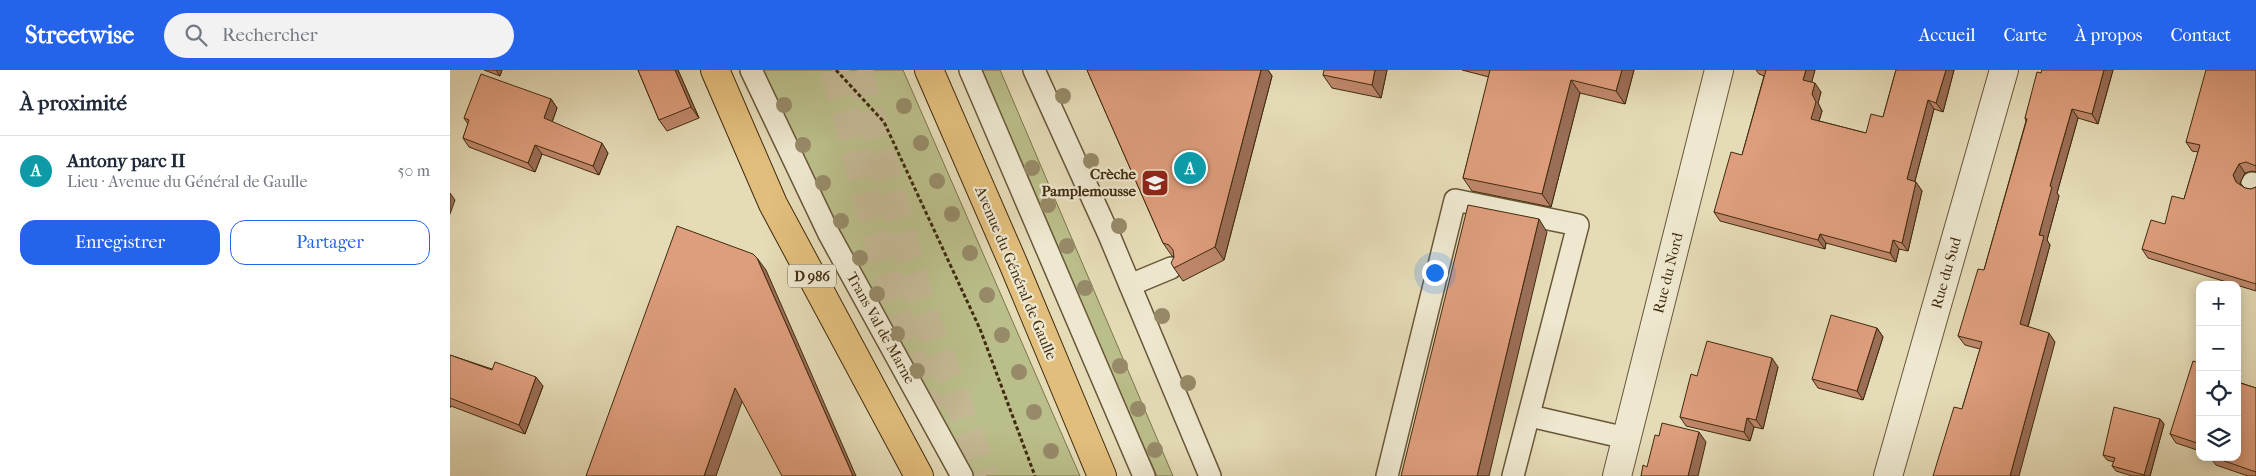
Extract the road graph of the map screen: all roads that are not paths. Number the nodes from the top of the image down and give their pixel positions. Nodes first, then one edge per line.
1 (715, 70) edge
2 (751, 70) edge
3 (929, 70) edge
4 (970, 70) edge
5 (1034, 70) edge
6 (1719, 70) edge
7 (2004, 70) edge
8 (1171, 268) edge
9 (1130, 285) junction
10 (1530, 416) junction
11 (1626, 438) junction
12 (919, 476) edge
13 (962, 476) edge
14 (1102, 476) edge
15 (1144, 476) edge
16 (1210, 476) edge
17 (1387, 476) edge
18 (1513, 476) edge
19 (1617, 476) edge
20 (1888, 476) edge

1 - 12 main road, D 986
2 - 13 lane, Trans Val de Marne
3 - 14 main road, Avenue du Général de Gaulle
4 - 15 lane
5 - 9 lane
6 - 11 street, Rue du Nord
7 - 20 street, Rue du Sud
8 - 9 lane
9 - 16 lane
10 - 11 lane
10 - 17 lane
10 - 18 lane
11 - 19 street, Rue du Nord

